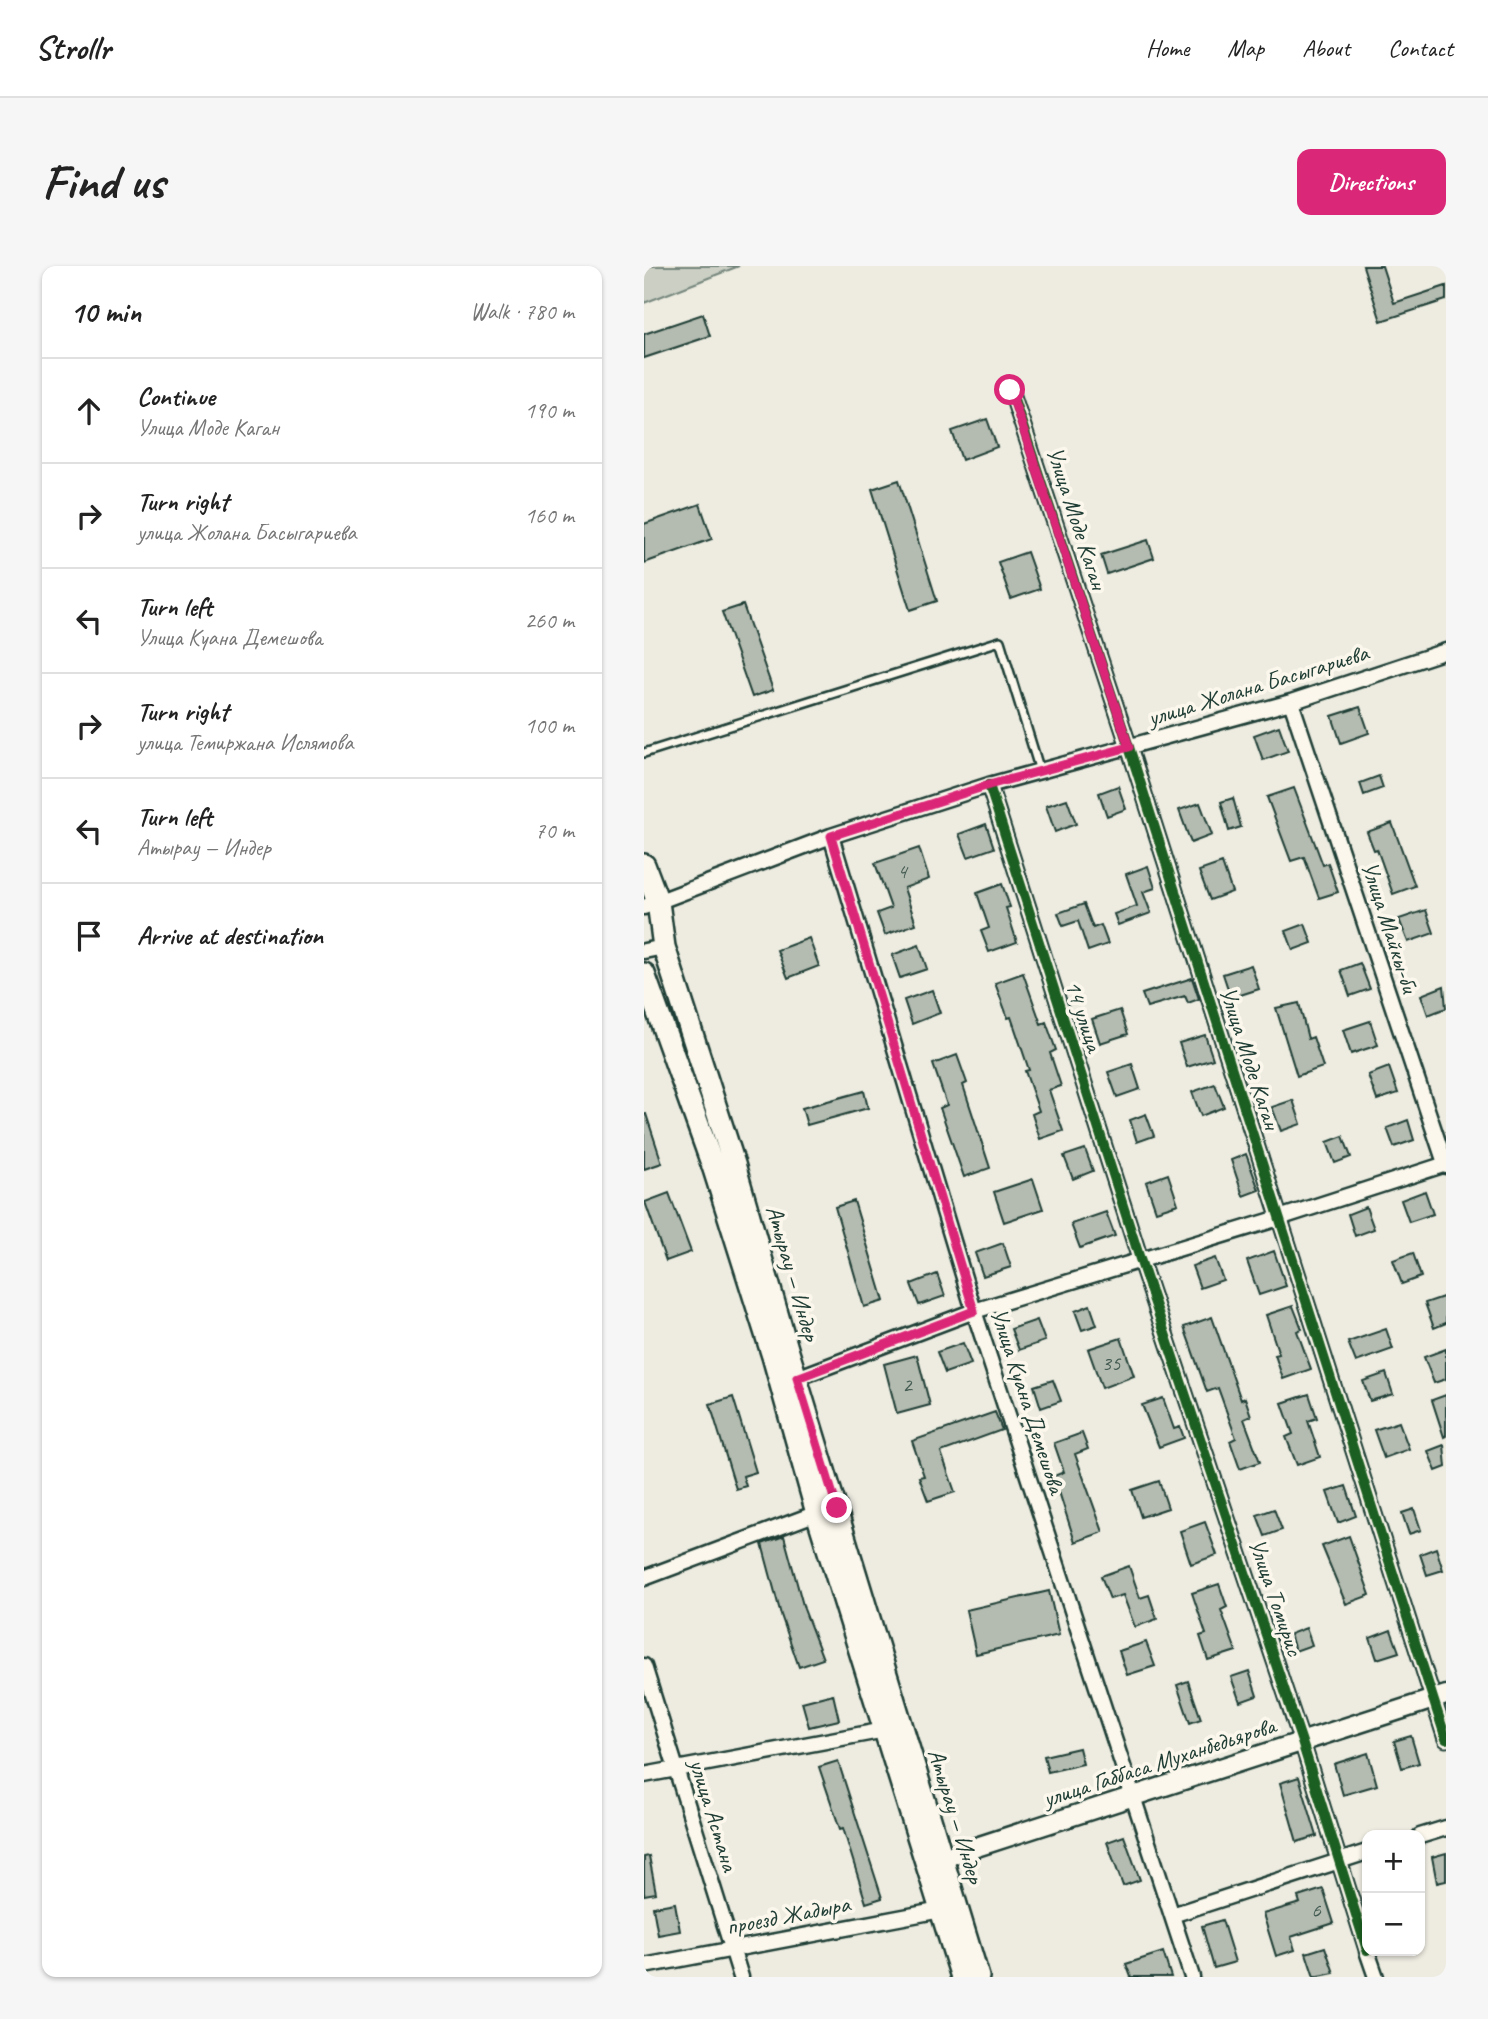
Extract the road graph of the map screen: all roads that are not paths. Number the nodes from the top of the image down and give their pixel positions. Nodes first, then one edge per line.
1 (1010, 390) dead end
2 (1446, 651) edge
3 (1291, 702) junction
4 (1129, 747) junction
5 (644, 753) edge
6 (1040, 771) junction
7 (989, 785) junction
8 (831, 836) junction
9 (644, 865) edge
10 (651, 905) edge
11 (654, 949) edge
12 (644, 974) edge
13 (1446, 1165) edge
14 (1279, 1218) junction
15 (1140, 1259) junction
16 (974, 1311) junction
17 (789, 1381) junction
18 (817, 1513) junction
19 (644, 1578) edge
20 (644, 1666) edge
21 (1440, 1697) edge
22 (885, 1730) junction
23 (1446, 1739) edge
24 (1302, 1742) junction
25 (676, 1769) junction
26 (644, 1775) edge
27 (1134, 1797) junction
28 (1446, 1828) edge
29 (1425, 1834) edge
30 (1362, 1853) edge
31 (1339, 1860) junction
32 (934, 1861) junction
33 (941, 1910) junction
34 (1172, 1915) junction
35 (1362, 1935) edge
36 (732, 1948) junction
37 (1369, 1956) edge
38 (644, 1966) edge
39 (741, 1977) edge
40 (962, 1977) edge
41 (978, 1977) edge
42 (1192, 1977) edge
43 (1376, 1977) edge

1 - 4 street, Улица Моде Каган
2 - 3 street, улица Жолана Басыгариева
3 - 4 street, улица Жолана Басыгариева
3 - 13 street, Улица Майкы-би
4 - 6 street, улица Жолана Басыгариева
4 - 14 street, Улица Моде Каган
5 - 6 lane
6 - 7 street, улица Жолана Басыгариева
7 - 8 street, улица Жолана Басыгариева
7 - 15 street, 14 улица
8 - 10 street, улица Жолана Басыгариева
8 - 16 street, Улица Куана Демешова
9 - 10 main road, Атырау — Индер
10 - 11 main road, Атырау — Индер
11 - 17 main road, Атырау — Индер
12 - 17 main road, Атырау — Индер
13 - 14 street
14 - 15 street
14 - 21 street, Улица Моде Каган
15 - 16 street
15 - 24 street, Улица Томирис
16 - 17 street
16 - 27 street, Улица Куана Демешова
17 - 18 main road, Атырау — Индер
17 - 32 main road, Атырау — Индер
18 - 19 street
18 - 22 main road, Атырау — Индер
20 - 25 street, улица Астана
21 - 23 street, Улица Моде Каган
21 - 24 street, улица Габбаса Муханбедьярова
22 - 25 street
22 - 32 main road, Атырау — Индер
24 - 27 street, улица Габбаса Муханбедьярова
24 - 31 street, Улица Томирис
25 - 26 street
25 - 36 street, улица Астана
27 - 32 street, улица Габбаса Муханбедьярова
27 - 34 street, Улица Куана Демешова
28 - 29 street
30 - 31 street
31 - 34 street
31 - 35 street, Улица Томирис
32 - 33 main road, Атырау — Индер
32 - 41 main road, Атырау — Индер
33 - 36 street, проезд Жадыра
33 - 40 main road, Атырау — Индер
34 - 42 street, Улица Куана Демешова
36 - 38 street, проезд Жадыра
36 - 39 street, улица Астана
37 - 43 street, Улица Томирис

